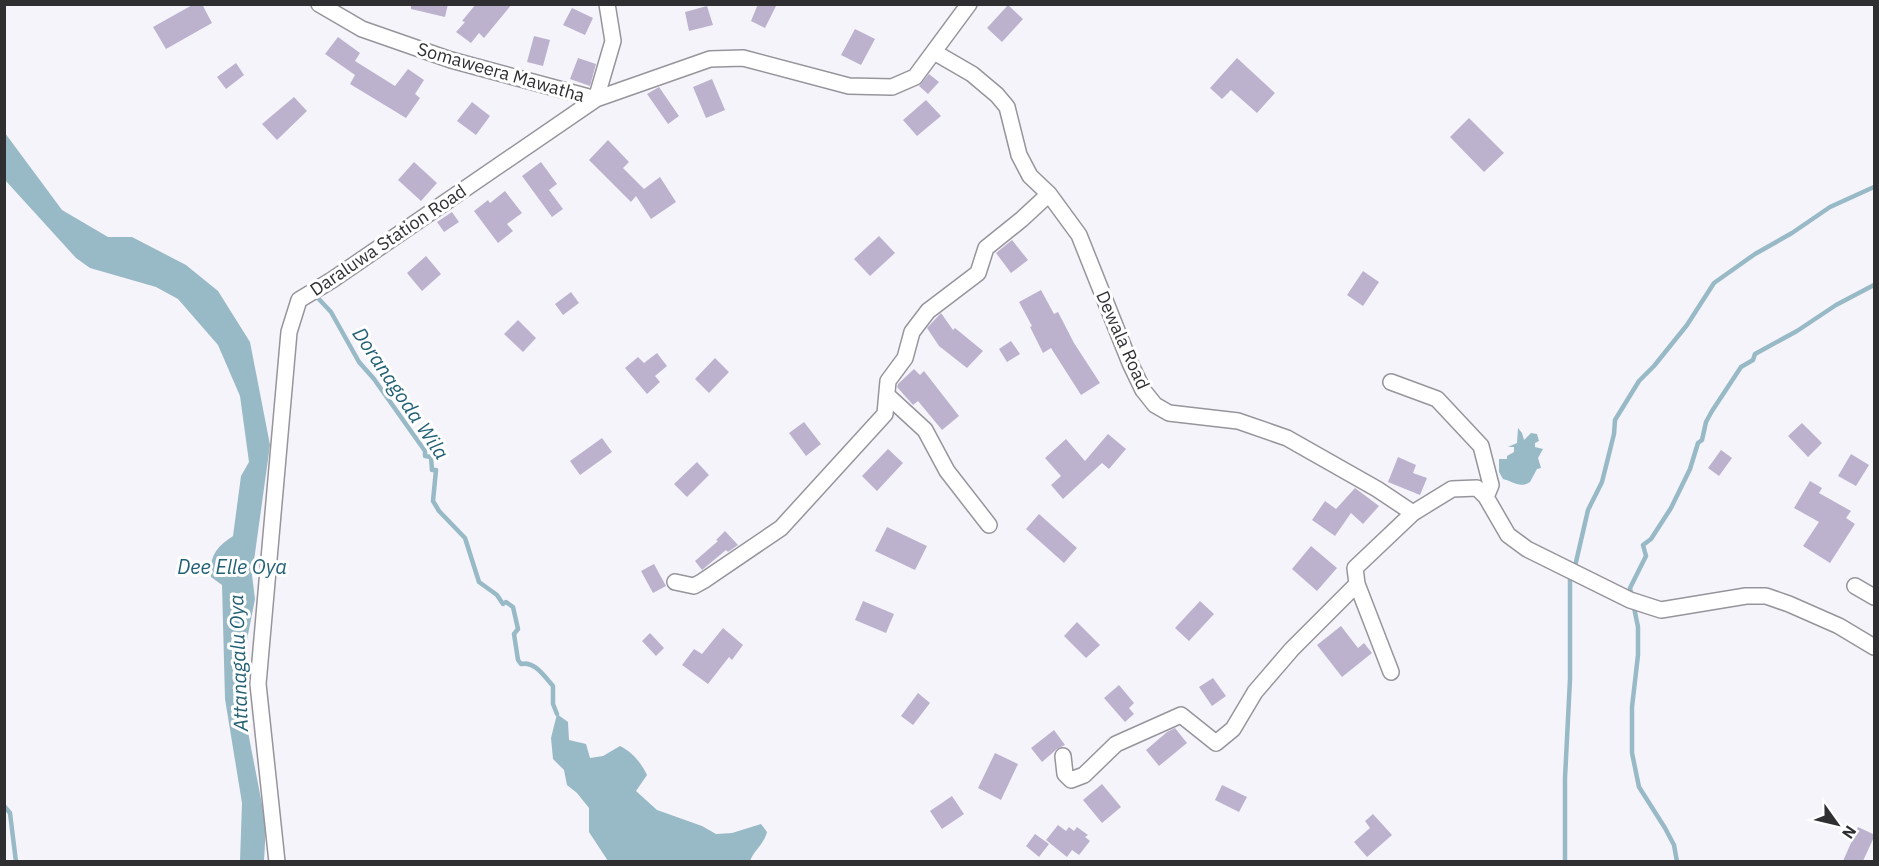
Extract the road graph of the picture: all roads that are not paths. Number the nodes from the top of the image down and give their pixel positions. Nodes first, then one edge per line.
1 (319, 4) edge
2 (607, 4) edge
3 (969, 4) edge
4 (934, 52) junction
5 (596, 99) junction
6 (1049, 194) junction
7 (1391, 382) dead end
8 (888, 396) junction
9 (1486, 497) junction
10 (1413, 513) junction
11 (989, 525) dead end
12 (675, 582) dead end
13 (1357, 584) junction
14 (1855, 586) dead end
15 (1875, 597) edge
16 (1875, 647) edge
17 (1391, 672) dead end
18 (1063, 756) dead end
19 (277, 861) edge

1 - 5 street, Somaweera Mawatha
2 - 5 street, Somaweera Mawatha
3 - 4 street, Daraluwa Station Road
4 - 5 street, Daraluwa Station Road
4 - 6 street, Dewala Road
5 - 19 street, Daraluwa Station Road
6 - 8 street
6 - 10 street, Dewala Road
7 - 9 street
8 - 11 street
8 - 12 street
9 - 10 street
9 - 16 street
10 - 13 street
13 - 17 street
13 - 18 street
14 - 15 street

